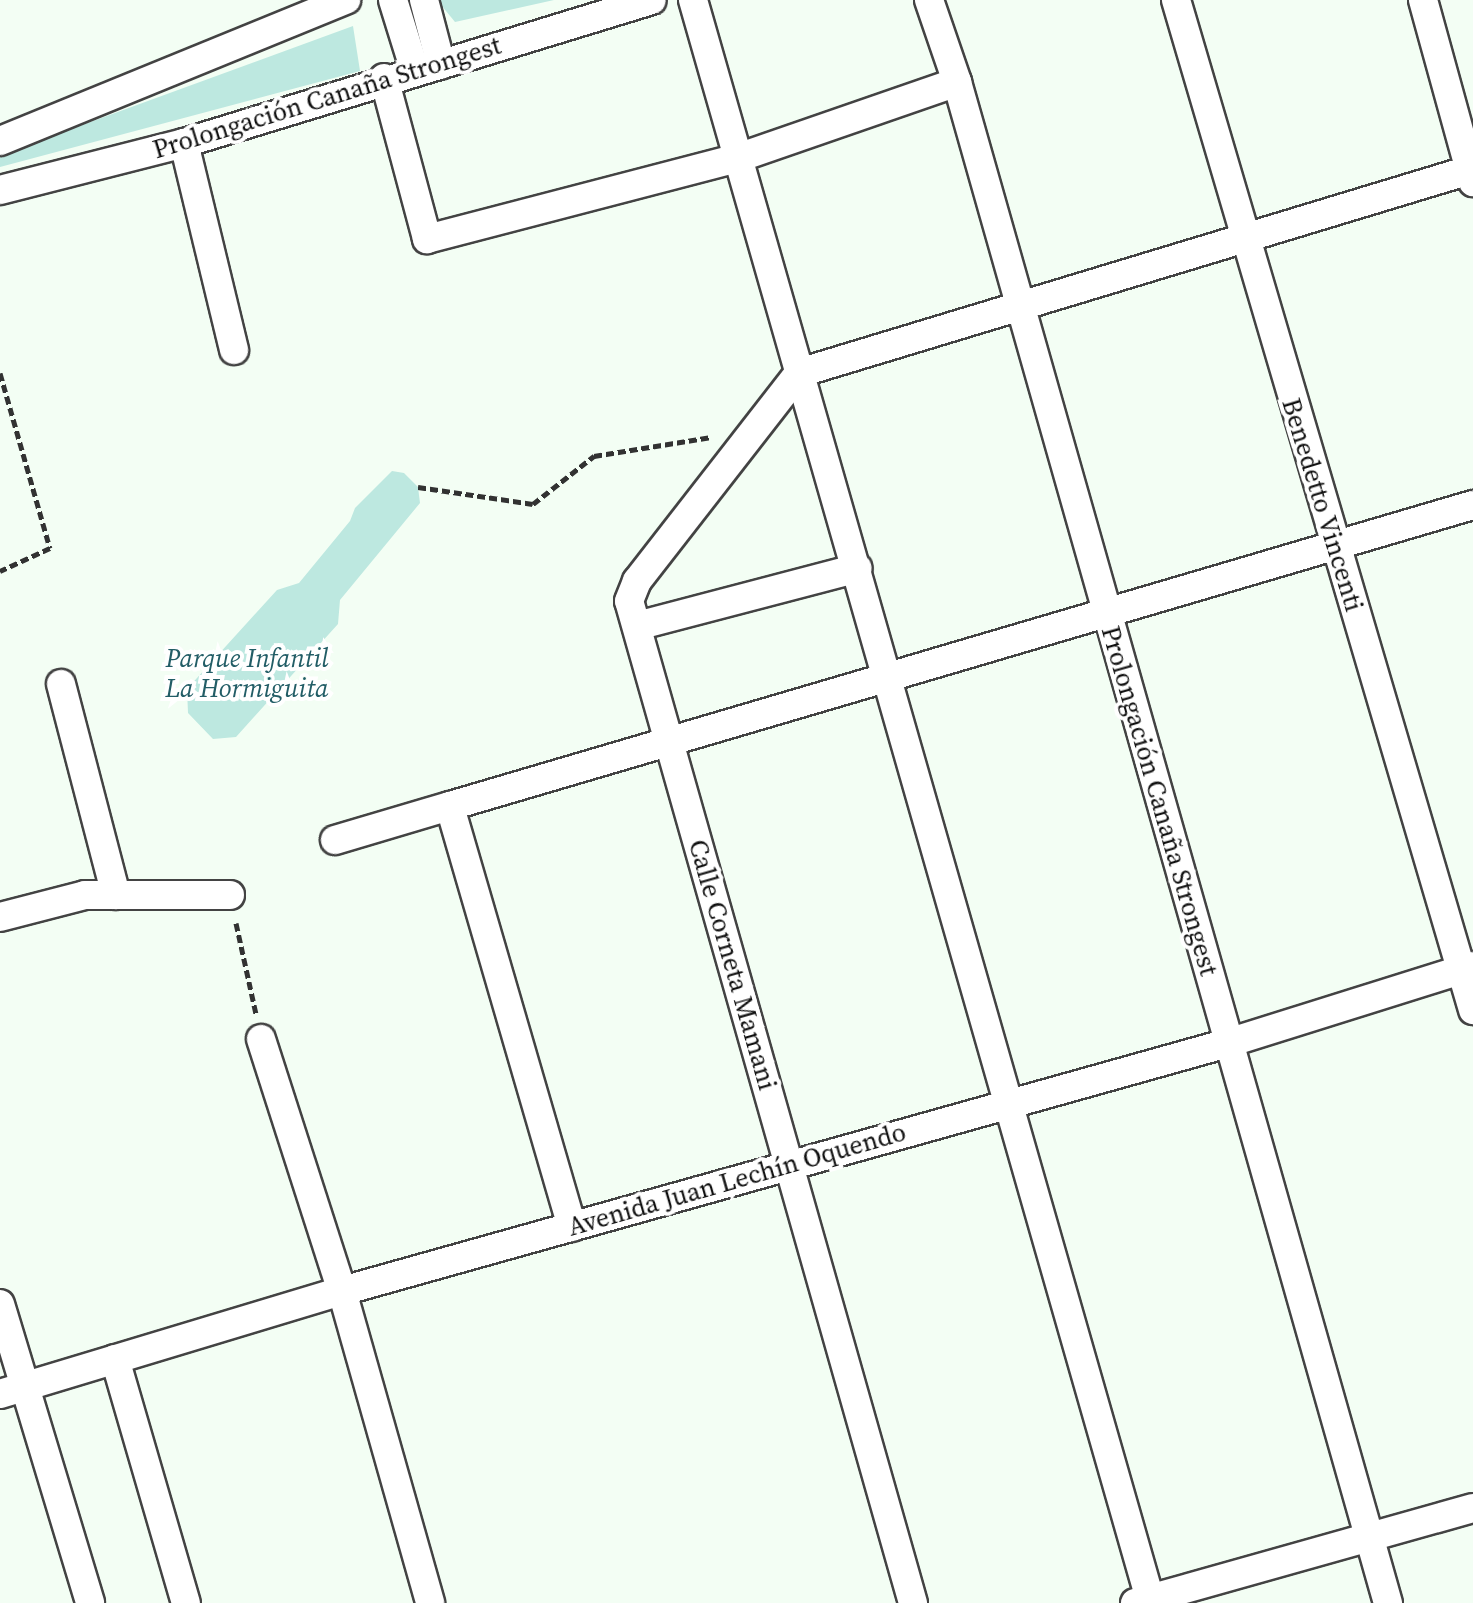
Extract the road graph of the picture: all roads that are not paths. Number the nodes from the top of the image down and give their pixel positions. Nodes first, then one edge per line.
1 (346, 0) edge
2 (393, 0) edge
3 (424, 0) edge
4 (652, 0) edge
5 (693, 0) edge
6 (929, 0) edge
7 (1176, 0) edge
8 (1423, 0) edge
9 (428, 68) junction
10 (384, 78) junction
11 (957, 82) junction
12 (0, 141) edge
13 (184, 143) junction
14 (735, 159) junction
15 (1472, 174) edge
16 (0, 190) edge
17 (1242, 237) junction
18 (1018, 307) junction
19 (234, 350) dead end
20 (799, 373) junction
21 (1473, 505) edge
22 (1336, 549) junction
23 (858, 568) junction
24 (1105, 612) junction
25 (637, 626) junction
26 (888, 676) junction
27 (61, 684) dead end
28 (669, 741) junction
29 (450, 806) junction
30 (335, 840) dead end
31 (116, 895) junction
32 (230, 895) road end
33 (0, 917) edge
34 (1467, 968) edge
35 (1473, 1010) edge
36 (261, 1039) road end
37 (1228, 1043) junction
38 (1009, 1104) junction
39 (789, 1166) junction
40 (572, 1227) junction
41 (342, 1291) junction
42 (0, 1304) edge
43 (115, 1359) junction
44 (13, 1390) edge
45 (1473, 1508) edge
46 (1369, 1537) junction
47 (1145, 1601) edge
48 (90, 1603) edge
49 (186, 1603) edge
50 (430, 1603) edge
51 (913, 1603) edge
52 (1388, 1603) edge

1 - 12 street
2 - 9 street
3 - 9 street
4 - 9 street, Prolongación Canaña Strongest
5 - 14 street
6 - 11 street, Prolongación Canaña Strongest
7 - 17 street, Benedetto Vincenti
8 - 15 street
9 - 10 street, Prolongación Canaña Strongest
10 - 13 street, Prolongación Canaña Strongest
10 - 14 street
11 - 14 street
11 - 18 street, Prolongación Canaña Strongest
13 - 16 street, Prolongación Canaña Strongest
13 - 19 street
14 - 20 street
15 - 17 street
17 - 18 street
17 - 22 street, Benedetto Vincenti
18 - 20 street
18 - 24 street, Prolongación Canaña Strongest
20 - 23 street
20 - 25 street, Calle Corneta Mamani
21 - 22 street
22 - 24 street
22 - 34 street, Benedetto Vincenti
23 - 25 street
23 - 26 street
24 - 26 street
24 - 37 street, Prolongación Canaña Strongest
25 - 28 street, Calle Corneta Mamani
26 - 28 street
26 - 38 street
27 - 31 street
28 - 29 street
28 - 39 street, Calle Corneta Mamani
29 - 30 street
29 - 40 street
31 - 32 street
31 - 33 street
34 - 35 street, Benedetto Vincenti
34 - 37 street, Avenida Juan Lechín Oquendo
36 - 41 street
37 - 38 street, Avenida Juan Lechín Oquendo
37 - 46 street, Prolongación Canaña Strongest
38 - 39 street, Avenida Juan Lechín Oquendo
38 - 47 street
39 - 40 street, Avenida Juan Lechín Oquendo
39 - 51 street, Calle Corneta Mamani
40 - 41 street, Avenida Juan Lechín Oquendo
41 - 43 street, Avenida Juan Lechín Oquendo
41 - 50 street
42 - 44 street
43 - 44 street, Avenida Juan Lechín Oquendo
43 - 49 street
44 - 48 street
45 - 46 street
46 - 47 street
46 - 52 street, Prolongación Canaña Strongest

